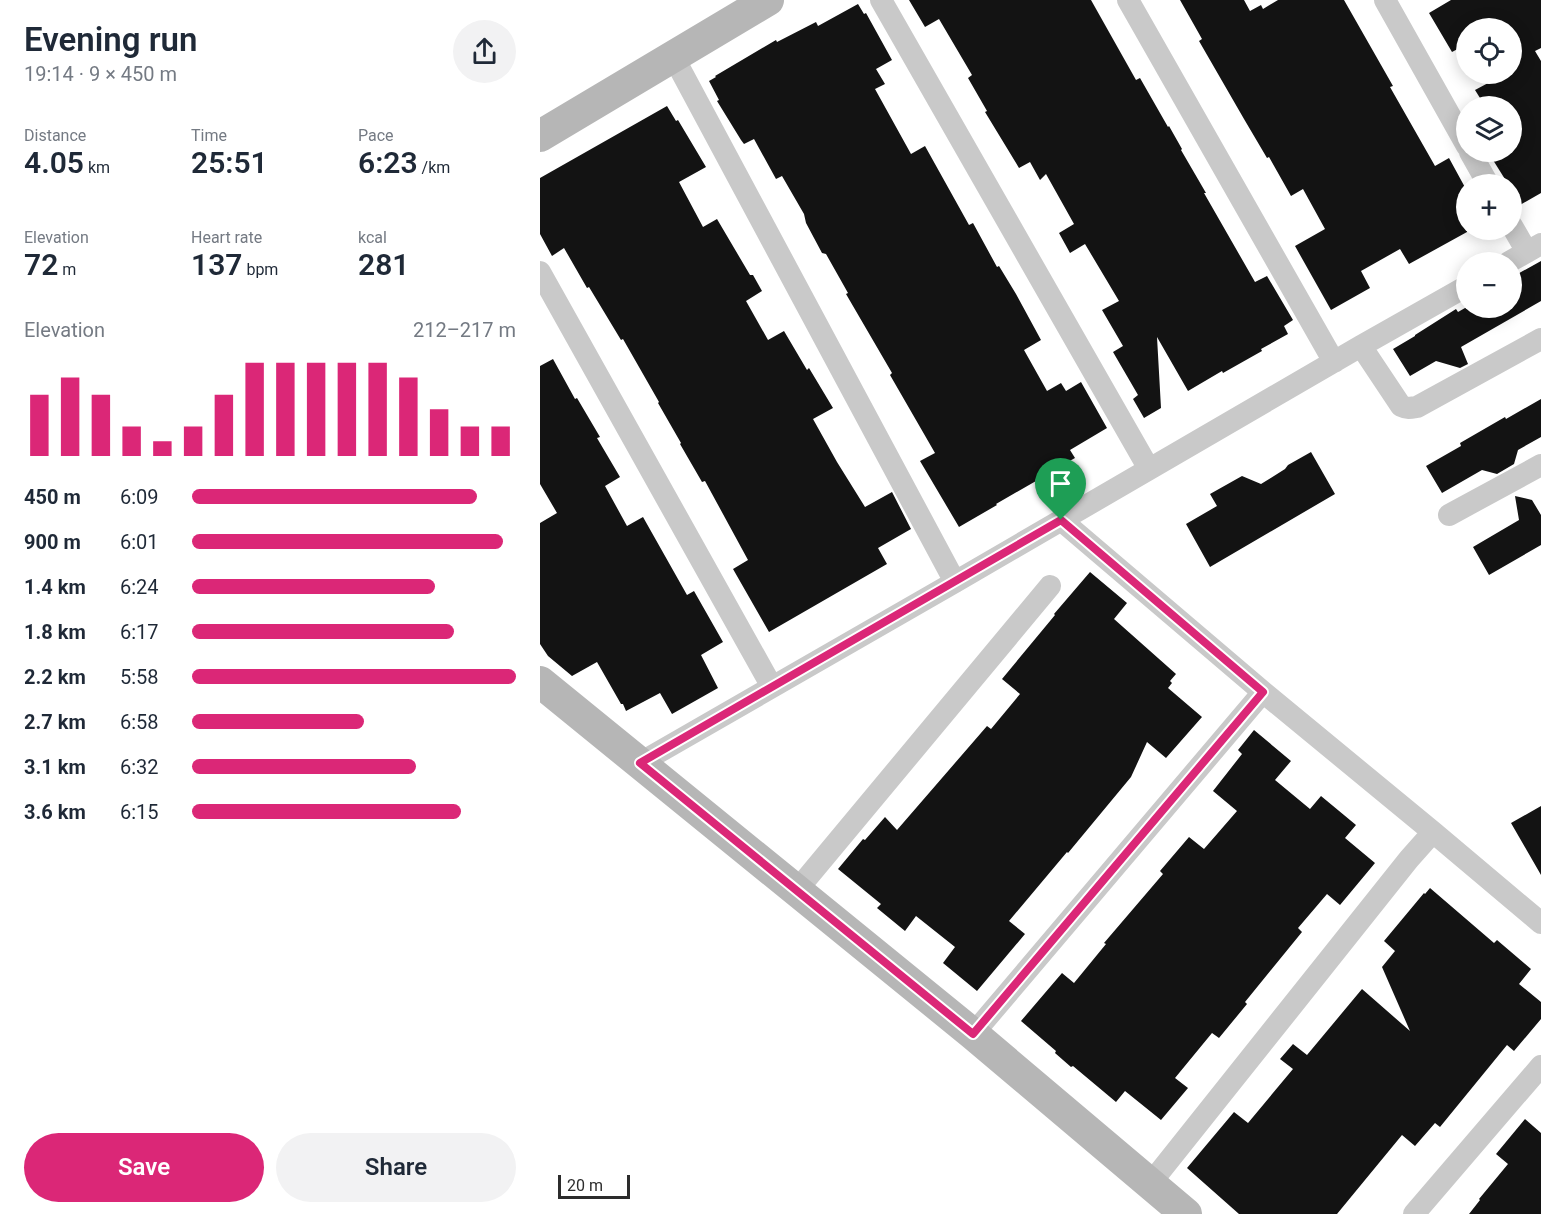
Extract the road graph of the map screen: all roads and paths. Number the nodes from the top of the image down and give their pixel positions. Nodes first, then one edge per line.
1 (768, 0) edge
2 (881, 0) edge
3 (1128, 0) edge
4 (1385, 0) edge
5 (673, 56) junction
6 (1456, 126) edge
7 (540, 136) edge
8 (540, 272) edge
9 (1456, 292) edge
10 (1541, 339) edge
11 (1361, 346) junction
12 (1334, 362) junction
13 (1541, 465) edge
14 (1149, 469) junction
15 (1449, 515) dead end
16 (1061, 520) junction
17 (955, 582) junction
18 (1050, 586) dead end
19 (540, 682) edge
20 (772, 687) junction
21 (1263, 692) junction
22 (640, 763) junction
23 (1433, 832) junction
24 (797, 890) junction
25 (1541, 923) edge
26 (973, 1034) junction
27 (1541, 1066) edge
28 (1150, 1184) junction
29 (1186, 1214) edge
30 (1414, 1214) edge

1 - 5 street
2 - 14 street
3 - 12 street
4 - 6 street
5 - 7 street
5 - 17 street
8 - 20 street
9 - 11 street
10 - 11 street
11 - 12 street
12 - 14 street
13 - 15 street
14 - 16 street
16 - 17 street
16 - 21 street
17 - 20 street
18 - 24 street
19 - 22 street
20 - 22 street
21 - 23 street
21 - 26 street
22 - 24 street
23 - 25 street
23 - 28 street
24 - 26 street
26 - 28 street
27 - 30 street
28 - 29 street

